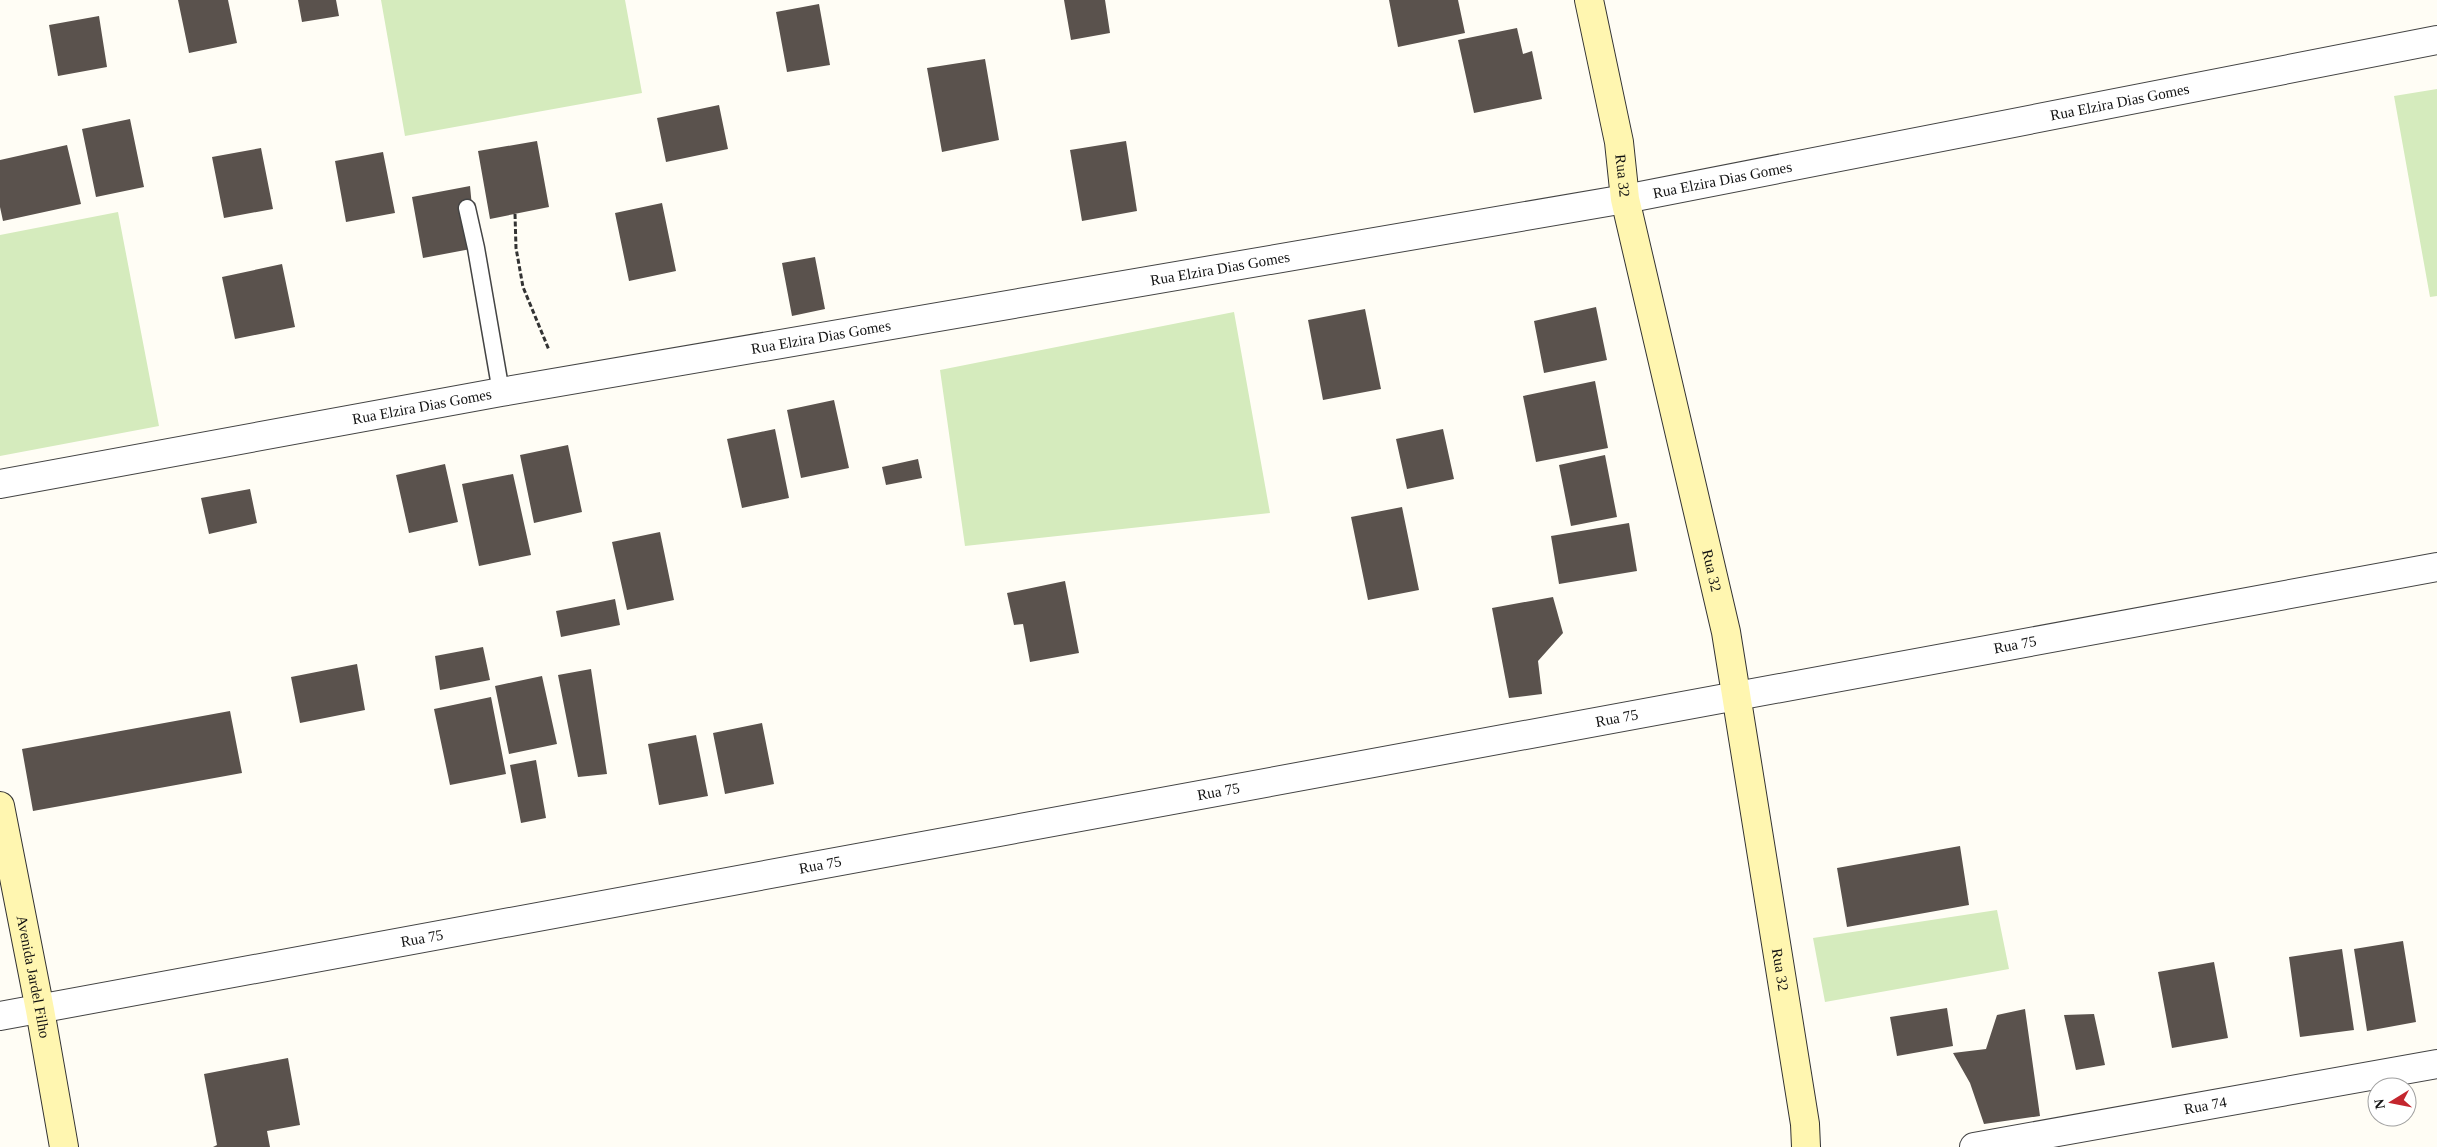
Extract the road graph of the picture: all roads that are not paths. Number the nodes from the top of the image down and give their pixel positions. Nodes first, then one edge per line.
1 (1589, 0) edge
2 (2437, 40) edge
3 (1626, 199) junction
4 (467, 208) dead end
5 (500, 392) junction
6 (0, 484) edge
7 (2437, 567) edge
8 (1736, 695) junction
9 (0, 806) edge
10 (40, 1010) junction
11 (0, 1016) edge
12 (2437, 1064) edge
13 (64, 1147) edge
14 (1806, 1147) edge
15 (1974, 1147) edge

1 - 3 main road, Rua 32
2 - 3 street, Rua Elzira Dias Gomes
3 - 5 street, Rua Elzira Dias Gomes
3 - 8 main road, Rua 32
4 - 5 lane
5 - 6 street, Rua Elzira Dias Gomes
7 - 8 street, Rua 75
8 - 10 street, Rua 75
8 - 14 main road, Rua 32
9 - 10 main road, Avenida Jardel Filho
10 - 11 street, Rua 75
10 - 13 main road, Avenida Jardel Filho
12 - 15 street, Rua 74

